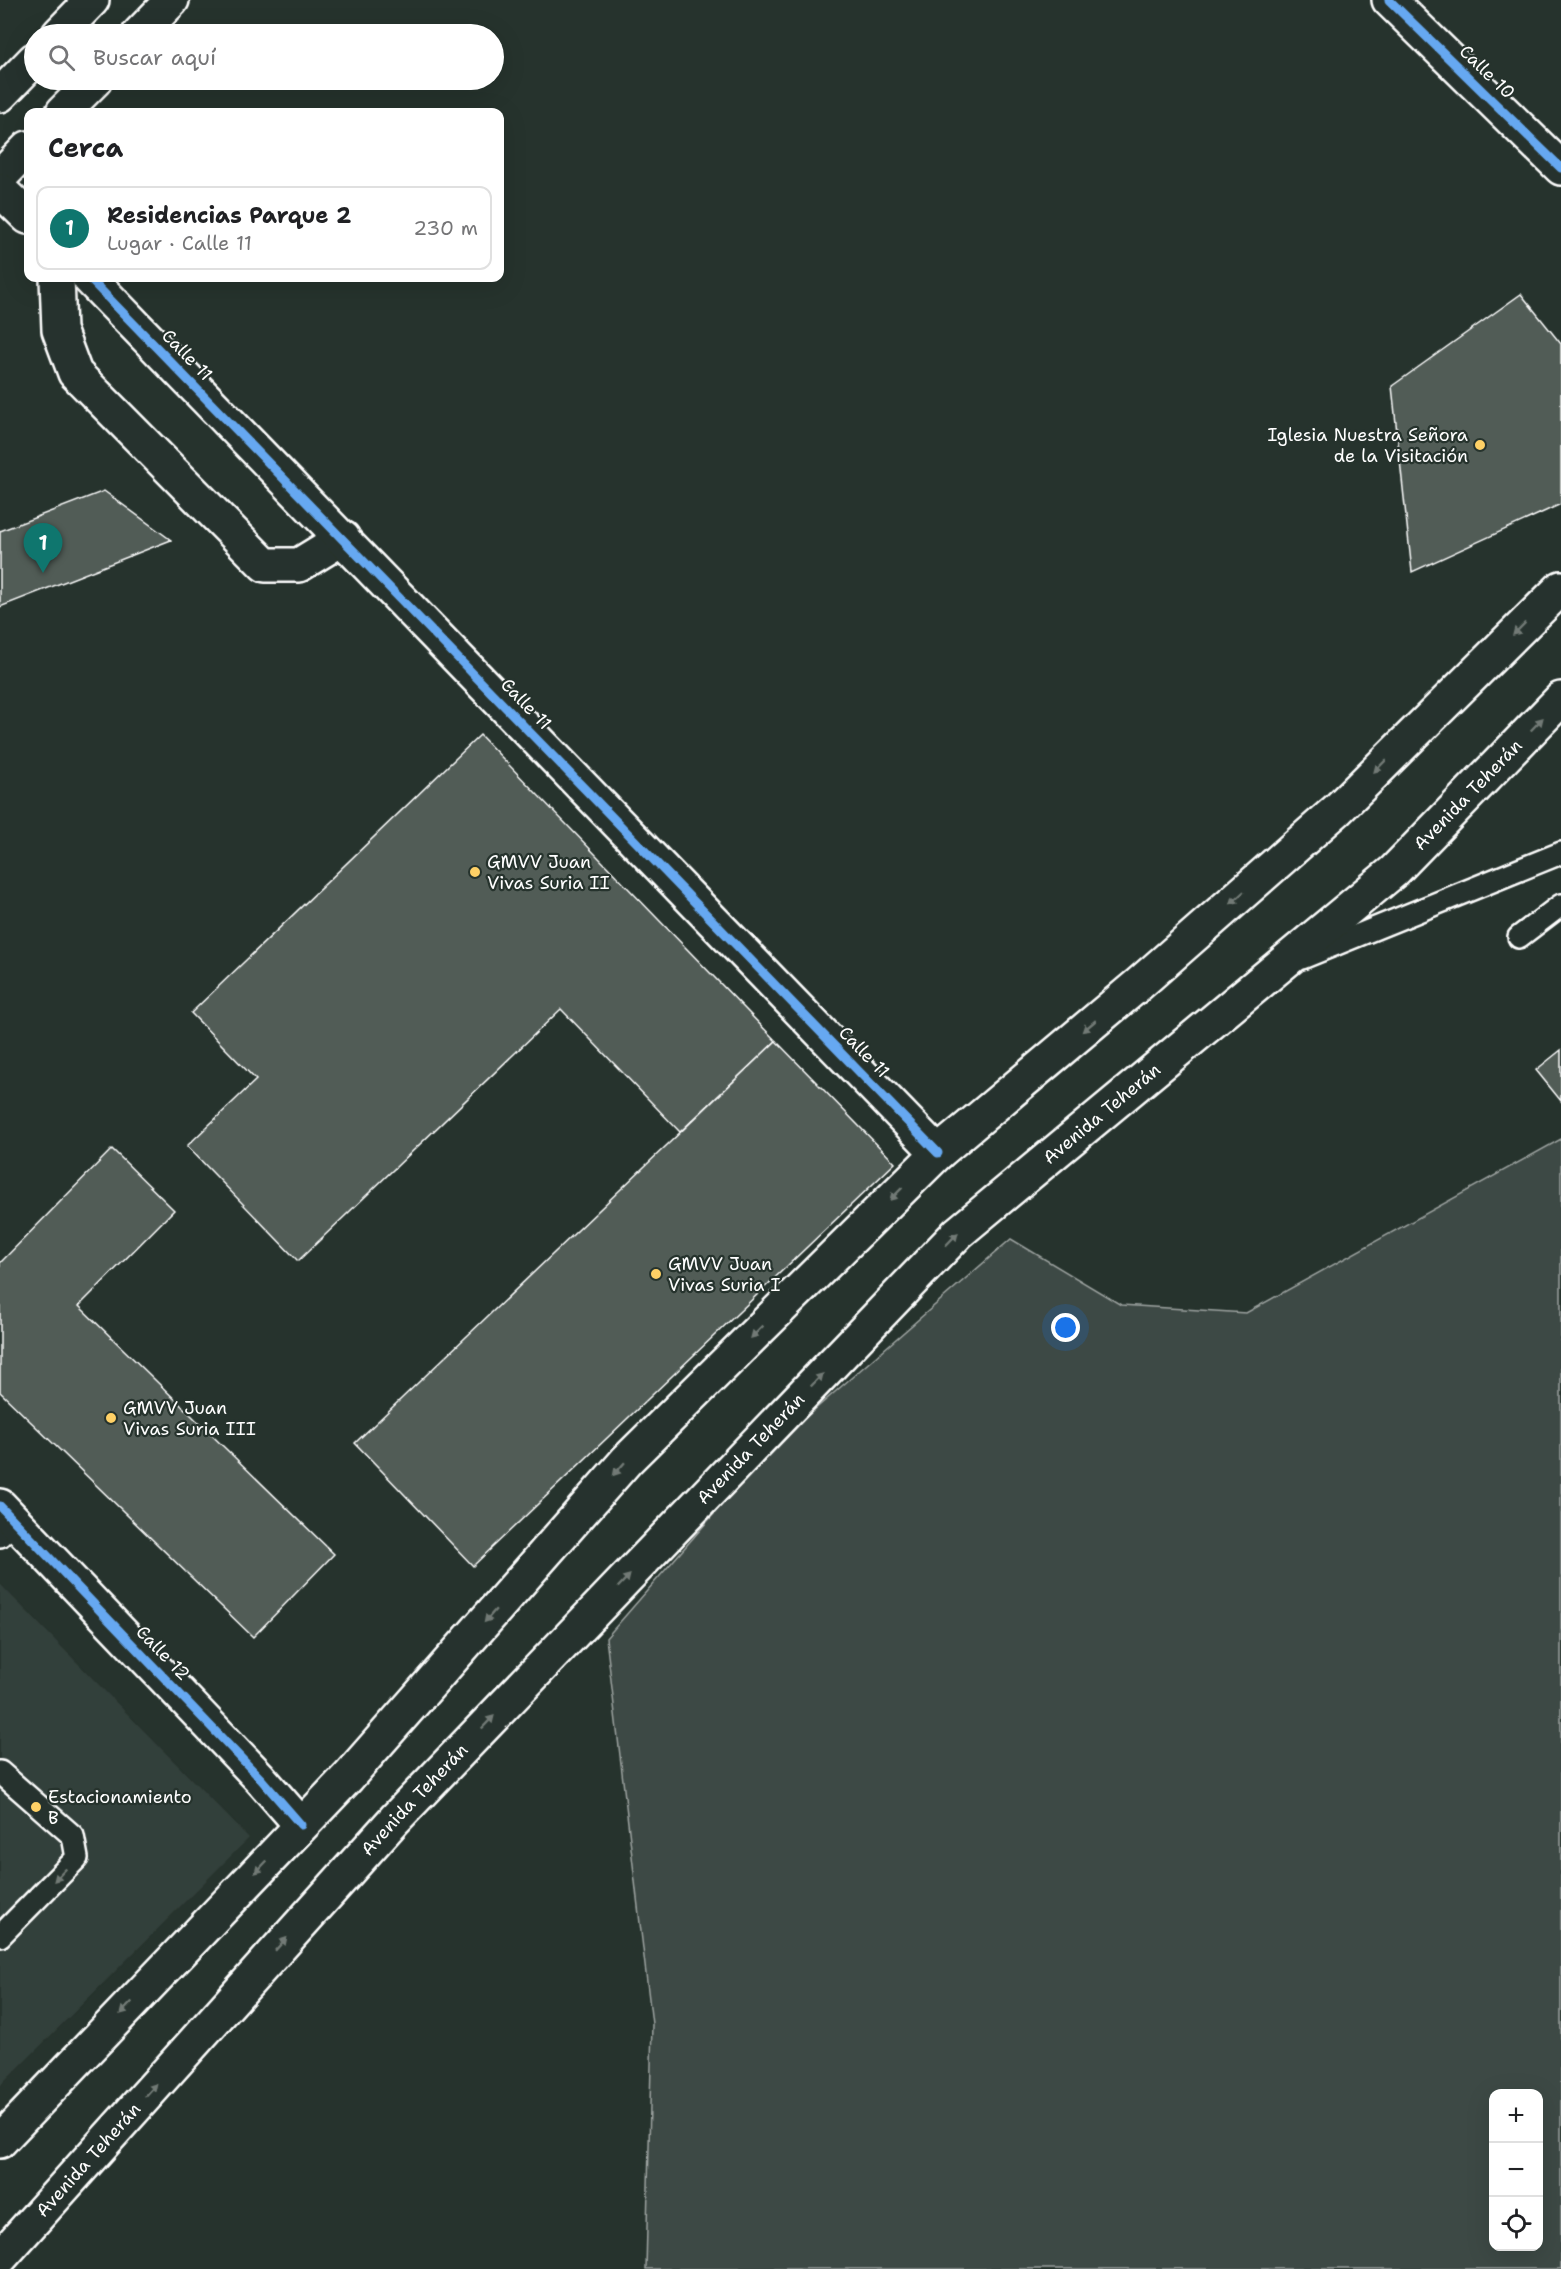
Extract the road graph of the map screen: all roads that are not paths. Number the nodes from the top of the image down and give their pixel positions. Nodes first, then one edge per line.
1 (92, 0) edge
2 (172, 0) edge
3 (1389, 0) edge
4 (69, 24) edge
5 (149, 24) edge
6 (24, 71) edge
7 (85, 90) edge
8 (0, 96) edge
9 (67, 108) edge
10 (24, 152) edge
11 (1561, 168) edge
12 (0, 177) edge
13 (0, 190) edge
14 (24, 213) edge
15 (57, 282) edge
16 (93, 282) edge
17 (343, 538) junction
18 (1561, 588) edge
19 (1561, 699) edge
20 (1561, 853) edge
21 (1561, 905) edge
22 (1519, 937) dead end
23 (1277, 968) junction
24 (938, 1153) junction
25 (5, 1521) edge
26 (0, 1772) edge
27 (301, 1825) junction
28 (0, 1936) edge
29 (0, 2141) edge
30 (0, 2258) edge

1 - 4 main road
2 - 5 main road
3 - 11 main road, Calle 10
6 - 8 main road
7 - 9 main road
10 - 12 main road
13 - 14 main road
15 - 17 main road
16 - 17 main road, Calle 11
17 - 24 main road, Calle 11
18 -> 24 main road
23 -> 19 main road, Avenida Teherán
20 - 23 lane
21 - 22 lane
30 -> 23 main road, Avenida Teherán
24 -> 27 main road
25 - 27 main road, Calle 12
26 -> 28 lane
27 -> 29 main road

